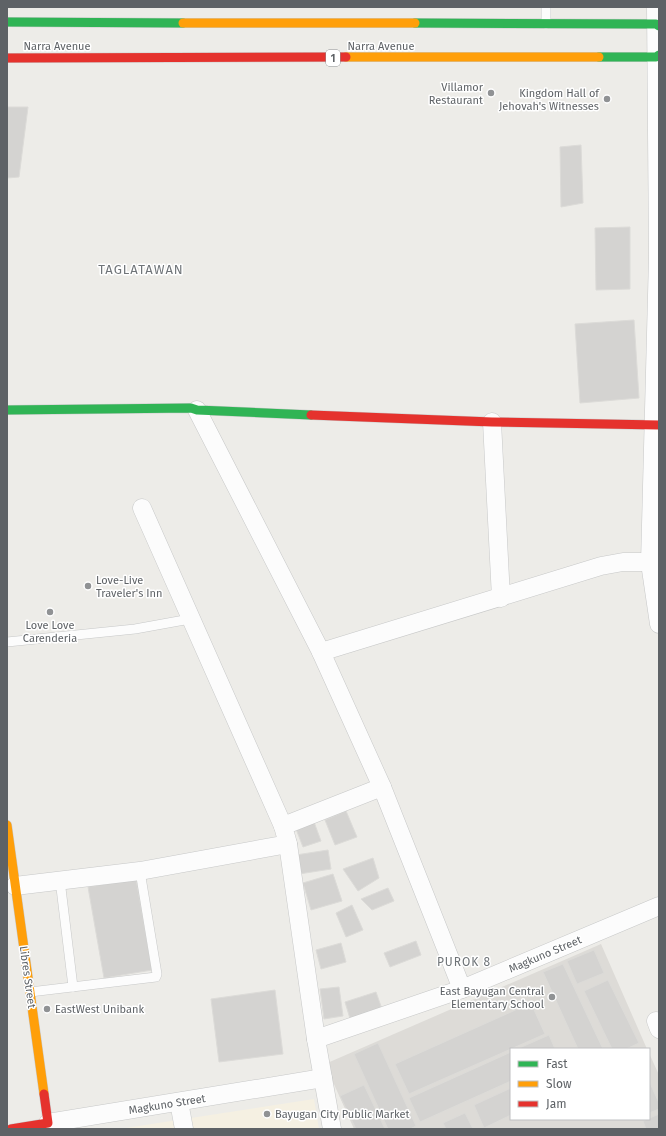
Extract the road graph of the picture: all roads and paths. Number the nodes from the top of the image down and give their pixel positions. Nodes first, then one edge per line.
1 (546, 7) edge
2 (657, 19) edge
3 (7, 22) edge
4 (546, 24) junction
5 (658, 56) edge
6 (7, 58) edge
7 (7, 410) edge
8 (197, 410) junction
9 (492, 422) junction
10 (656, 425) edge
11 (142, 508) dead end
12 (655, 562) edge
13 (501, 598) junction
14 (190, 619) junction
15 (659, 624) edge
16 (7, 642) edge
17 (321, 652) junction
18 (382, 787) junction
19 (7, 825) edge
20 (283, 826) junction
21 (288, 844) junction
22 (140, 871) junction
23 (60, 880) junction
24 (15, 886) junction
25 (659, 906) edge
26 (73, 987) junction
27 (462, 989) junction
28 (30, 992) junction
29 (316, 1039) junction
30 (323, 1078) junction
31 (179, 1102) junction
32 (49, 1126) edge
33 (11, 1129) edge
34 (184, 1129) edge
35 (332, 1129) edge

1 - 4 lane
2 - 4 main road, Narra Avenue
2 - 5 street
3 - 4 main road, Narra Avenue
5 - 6 main road, Narra Avenue / 1
5 - 10 street
7 - 8 main road
8 - 9 main road
8 - 17 street
9 - 10 main road
9 - 13 street
10 - 12 street
11 - 14 street
12 - 13 street
12 - 15 street
13 - 17 street
14 - 16 lane
14 - 20 street
17 - 18 street
18 - 20 street
18 - 27 street
19 - 24 main road, Libres Street
20 - 21 street
21 - 22 street
21 - 29 street
22 - 23 street
22 - 26 lane
23 - 24 street
23 - 26 lane
24 - 28 main road, Libres Street
25 - 27 street, Magkuno Street
26 - 28 lane
27 - 29 street, Magkuno Street
28 - 32 main road, Libres Street
29 - 30 street
30 - 31 street, Magkuno Street
30 - 35 street
31 - 32 street, Magkuno Street
31 - 34 street
32 - 33 main road, Magkuno Street

